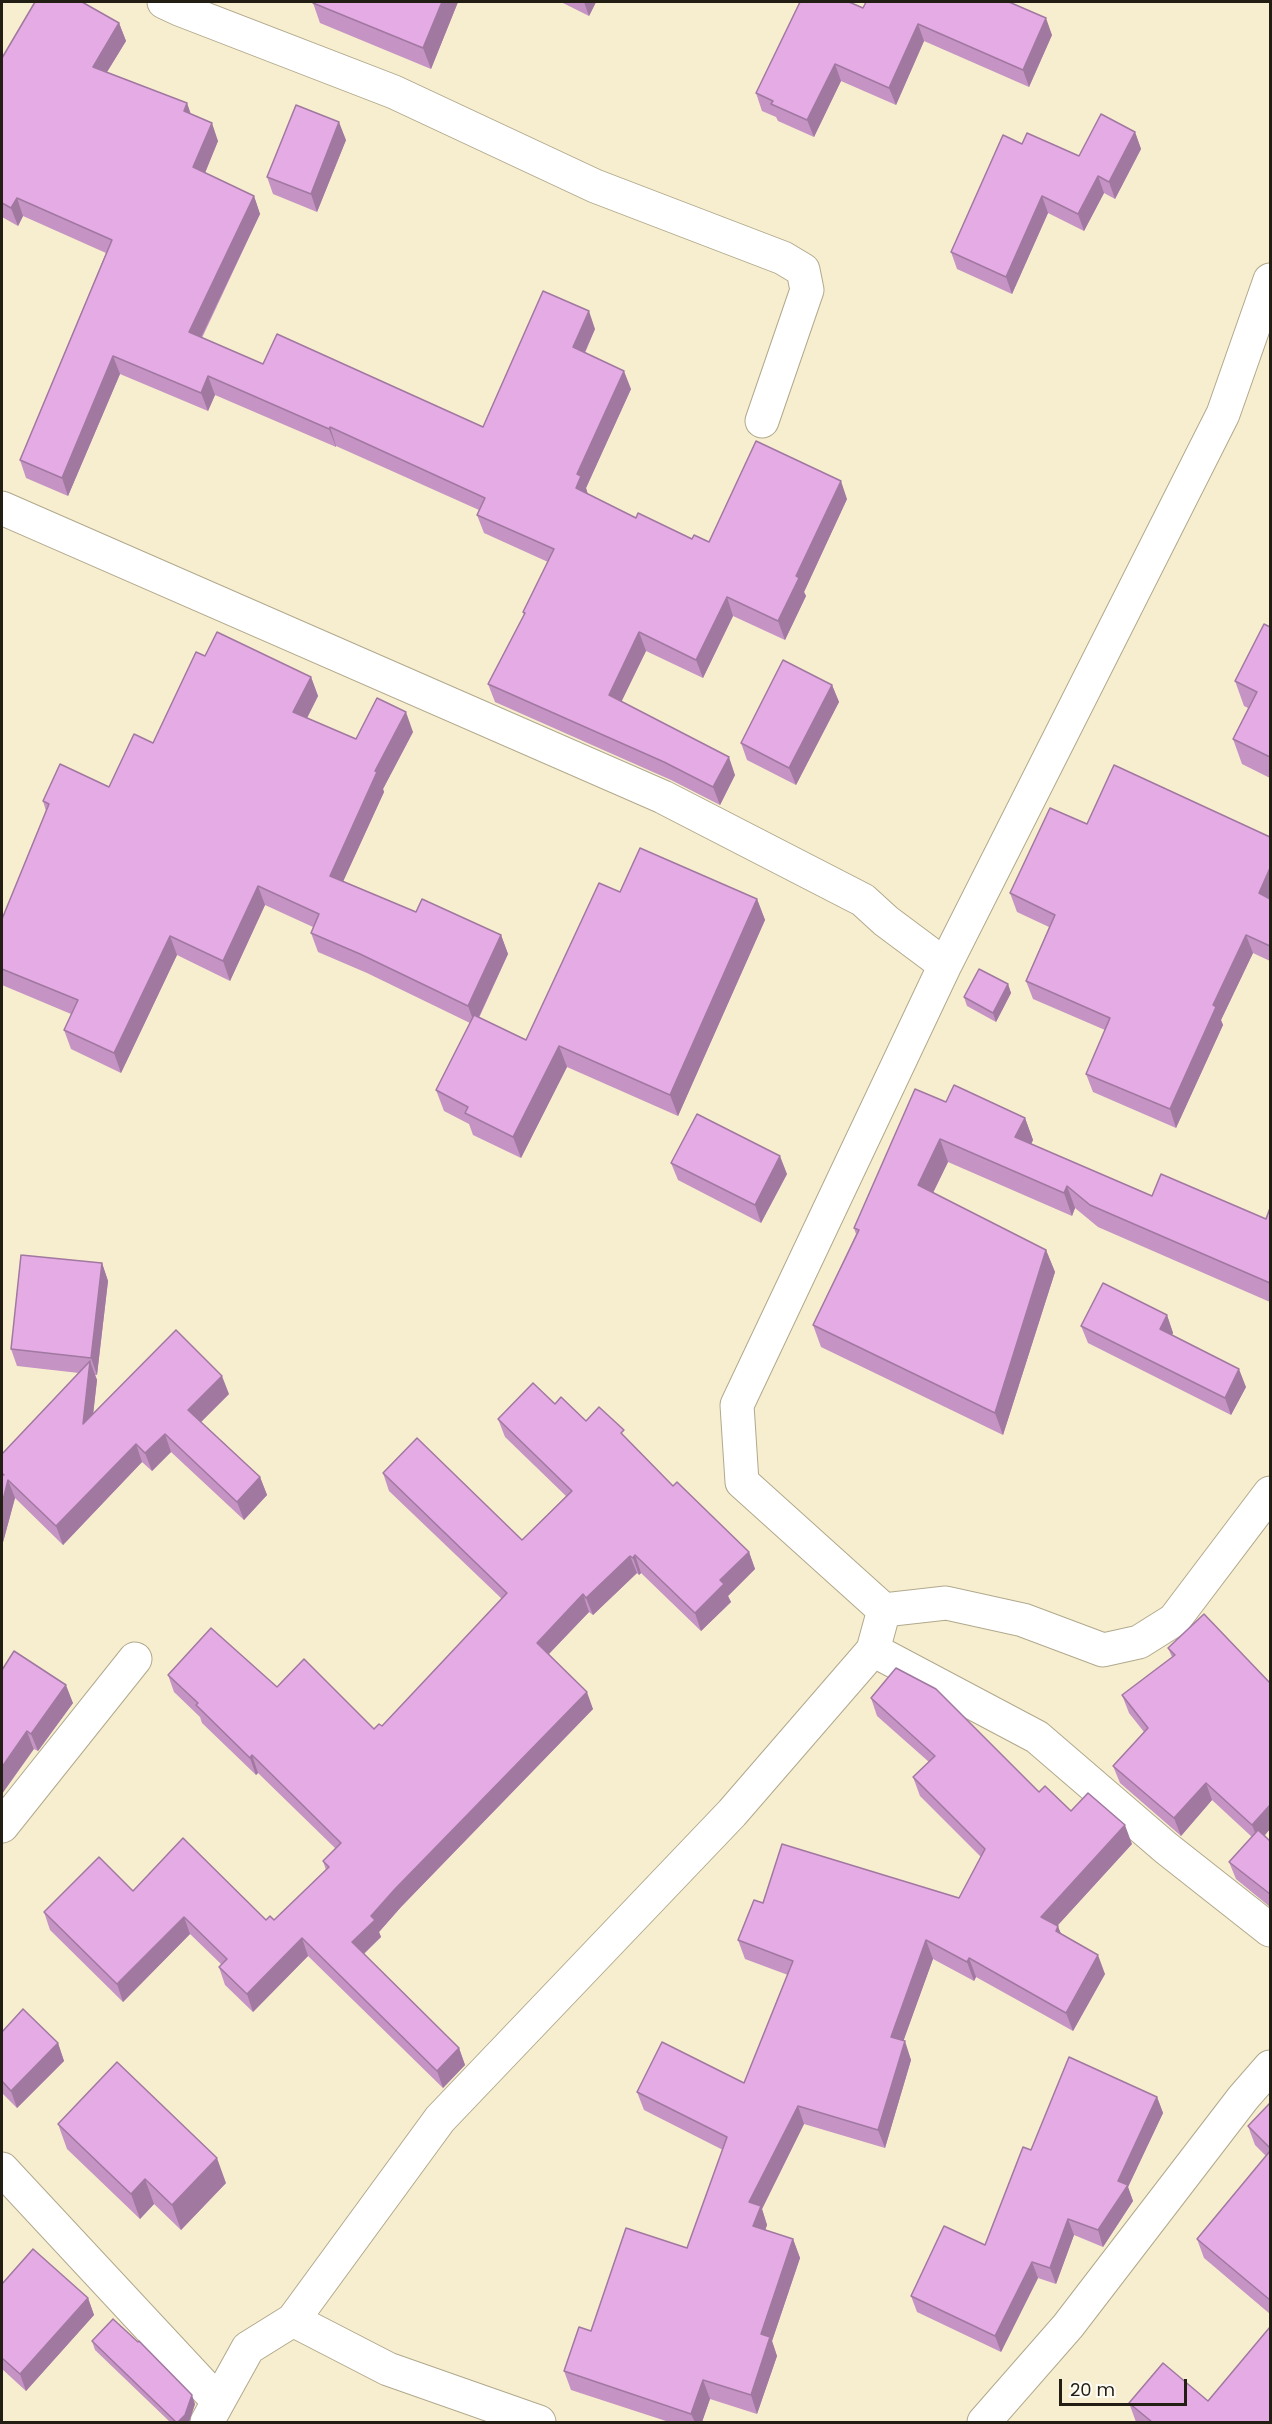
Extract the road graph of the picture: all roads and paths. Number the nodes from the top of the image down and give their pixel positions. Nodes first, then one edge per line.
1 (164, 2) edge
2 (1270, 280) edge
3 (762, 421) dead end
4 (2, 508) edge
5 (945, 965) junction
6 (1270, 1493) edge
7 (884, 1610) junction
8 (873, 1650) junction
9 (135, 1659) dead end
10 (2, 1826) edge
11 (1270, 1930) edge
12 (1270, 2067) edge
13 (2, 2169) edge
14 (293, 2320) junction
15 (212, 2412) edge
16 (539, 2422) edge
17 (984, 2422) edge

1 - 3 street
2 - 5 street
4 - 5 street
5 - 7 street
6 - 7 street
7 - 8 street
8 - 11 street
8 - 14 street
9 - 10 street
12 - 17 street
13 - 15 street
14 - 15 street
14 - 16 street

